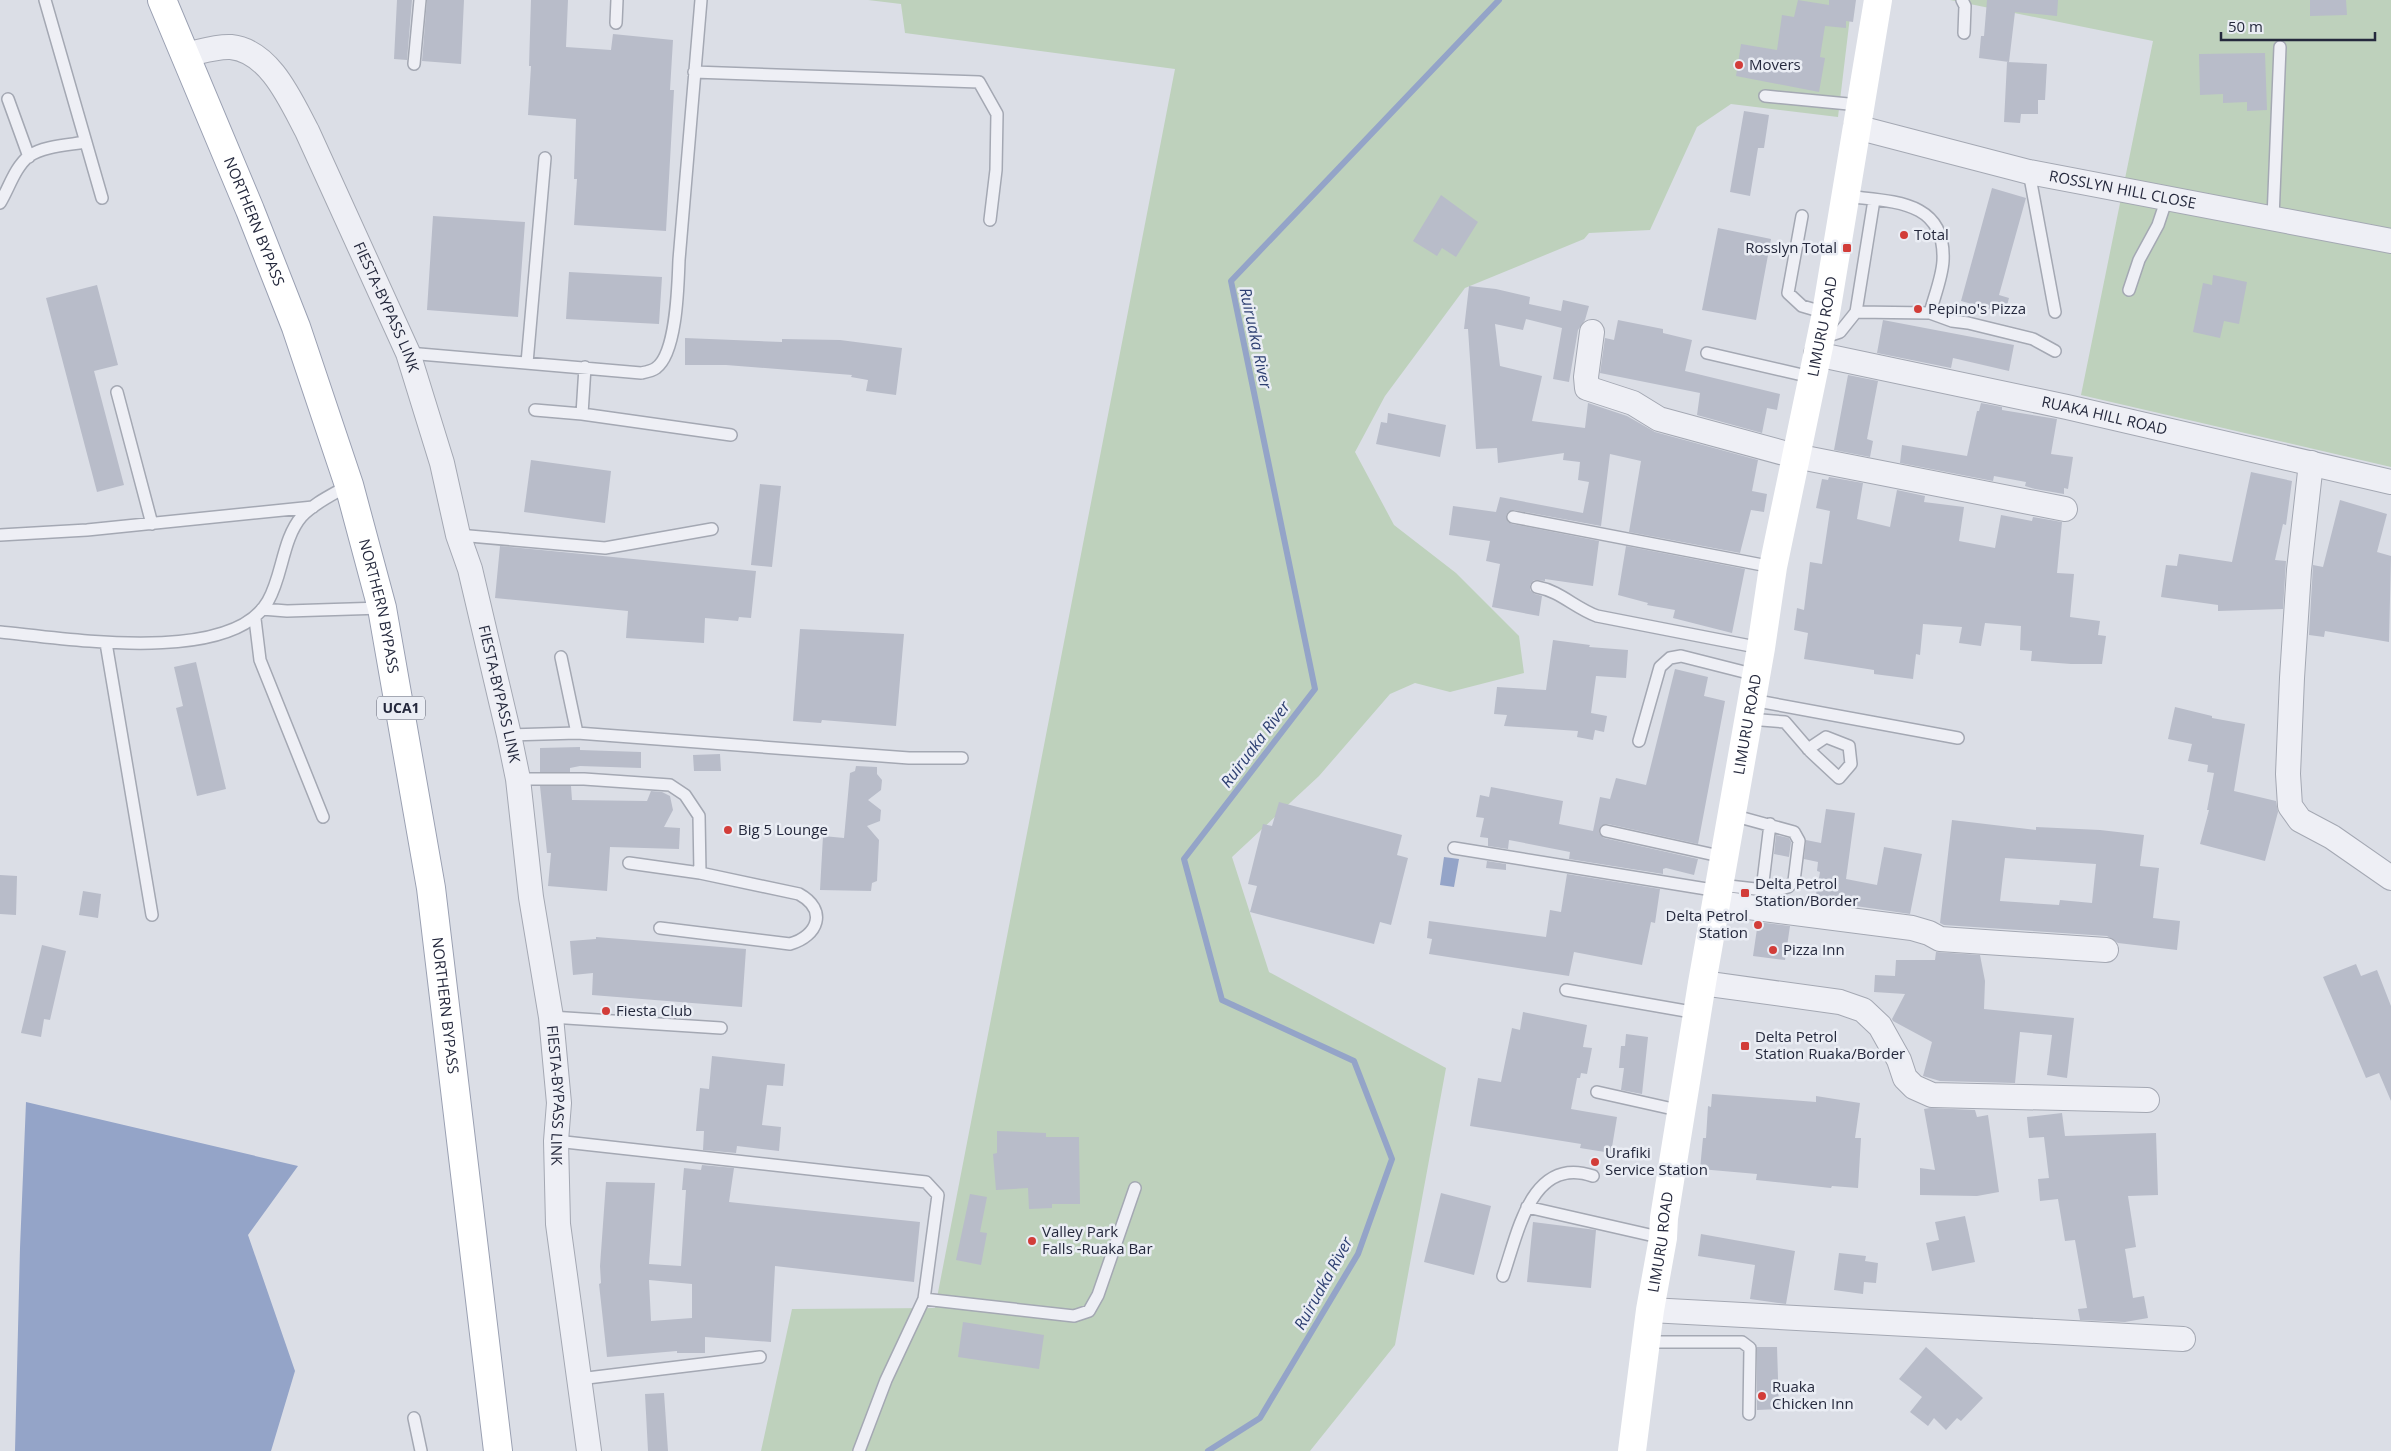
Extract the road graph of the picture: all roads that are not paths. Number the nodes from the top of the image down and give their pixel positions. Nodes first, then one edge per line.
1 (45, 0) edge
2 (420, 0) edge
3 (617, 0) edge
4 (701, 0) edge
5 (1878, 0) edge
6 (1962, 0) edge
7 (171, 6) edge
8 (616, 22) dead end
9 (1964, 33) dead end
10 (2280, 47) dead end
11 (185, 55) junction
12 (414, 64) dead end
13 (694, 72) junction
14 (1765, 96) dead end
15 (8, 99) dead end
16 (1857, 116) junction
17 (86, 142) junction
18 (29, 157) junction
19 (546, 158) dead end
20 (2030, 172) junction
21 (1846, 196) junction
22 (102, 198) dead end
23 (2167, 198) junction
24 (1874, 200) junction
25 (0, 203) edge
26 (1802, 216) dead end
27 (2272, 218) junction
28 (990, 220) dead end
29 (2391, 241) edge
30 (2129, 290) dead end
31 (1856, 312) junction
32 (2055, 312) dead end
33 (1826, 313) junction
34 (1930, 313) junction
35 (1592, 332) dead end
36 (2055, 350) dead end
37 (408, 352) junction
38 (1707, 353) dead end
39 (1815, 357) junction
40 (527, 362) junction
41 (584, 367) junction
42 (117, 392) dead end
43 (535, 410) dead end
44 (582, 414) junction
45 (731, 435) dead end
46 (1796, 456) junction
47 (2311, 463) junction
48 (2391, 482) edge
49 (349, 485) junction
50 (313, 507) junction
51 (2065, 508) dead end
52 (1513, 517) dead end
53 (152, 524) junction
54 (712, 529) dead end
55 (0, 535) edge
56 (458, 535) junction
57 (1773, 567) junction
58 (1537, 587) dead end
59 (382, 608) junction
60 (259, 614) junction
61 (0, 632) edge
62 (106, 643) junction
63 (1761, 648) junction
64 (561, 658) dead end
65 (1752, 698) junction
66 (577, 733) junction
67 (509, 735) junction
68 (1958, 738) dead end
69 (1639, 741) dead end
70 (1808, 749) dead end
71 (962, 758) dead end
72 (518, 779) junction
73 (1732, 815) junction
74 (323, 817) dead end
75 (1770, 824) junction
76 (1606, 831) dead end
77 (1454, 848) dead end
78 (1726, 857) junction
79 (629, 863) dead end
80 (700, 873) junction
81 (2391, 878) edge
82 (1762, 890) junction
83 (1719, 893) junction
84 (152, 915) dead end
85 (660, 928) dead end
86 (2106, 950) dead end
87 (1702, 983) junction
88 (1566, 990) dead end
89 (1697, 1013) junction
90 (550, 1017) junction
91 (721, 1028) dead end
92 (1597, 1092) dead end
93 (2147, 1100) dead end
94 (1682, 1111) junction
95 (556, 1141) junction
96 (1593, 1176) dead end
97 (1135, 1188) dead end
98 (1527, 1207) junction
99 (1663, 1238) junction
100 (1503, 1276) dead end
101 (924, 1299) junction
102 (1650, 1310) junction
103 (2183, 1339) dead end
104 (1648, 1342) junction
105 (760, 1357) dead end
106 (579, 1380) junction
107 (1749, 1414) dead end
108 (414, 1418) dead end
109 (420, 1451) edge
110 (498, 1451) edge
111 (588, 1451) edge
112 (858, 1451) edge
113 (1632, 1451) edge

1 - 17 lane
2 - 12 lane
3 - 8 lane
4 - 13 lane
5 - 16 main road, LIMURU ROAD
6 - 9 lane
7 - 11 main road, NORTHERN BYPASS / UCA1
10 - 27 lane
11 - 37 street, FIESTA-BYPASS LINK
11 - 49 main road, NORTHERN BYPASS / UCA1
13 - 28 lane
13 - 41 lane
14 - 16 lane
15 - 18 lane
16 - 20 street, ROSSLYN HILL CLOSE
16 - 21 main road, LIMURU ROAD
17 - 18 lane
17 - 22 lane
18 - 25 lane
19 - 40 lane
20 - 23 street, ROSSLYN HILL CLOSE
20 - 32 lane
21 - 24 lane
21 - 33 main road, LIMURU ROAD
23 - 27 street, ROSSLYN HILL CLOSE
23 - 30 lane
24 - 31 lane
24 - 34 lane
26 - 33 lane
27 - 29 street, ROSSLYN HILL CLOSE
31 - 34 lane
31 - 39 lane
33 - 39 main road, LIMURU ROAD
34 - 36 lane
35 - 46 street
37 - 40 lane
37 - 56 street, FIESTA-BYPASS LINK
38 - 39 lane
39 - 46 main road, LIMURU ROAD
39 - 47 street, RUAKA HILL ROAD
40 - 41 lane
41 - 44 lane
42 - 53 lane
43 - 44 lane
44 - 45 lane
46 - 51 street
46 - 57 main road, LIMURU ROAD
47 - 48 street, RUAKA HILL ROAD
47 - 81 street
49 - 50 lane
49 - 59 main road, NORTHERN BYPASS / UCA1
50 - 53 lane
50 - 60 lane
52 - 57 lane
53 - 55 lane
54 - 56 lane
56 - 67 street, FIESTA-BYPASS LINK
57 - 63 main road, LIMURU ROAD
58 - 63 lane
59 - 60 lane
59 - 110 main road, NORTHERN BYPASS / UCA1
60 - 62 lane
60 - 74 lane
61 - 62 lane
62 - 84 lane
63 - 65 main road, LIMURU ROAD
64 - 66 lane
65 - 68 lane
65 - 69 lane
65 - 70 lane
65 - 73 main road, LIMURU ROAD
66 - 67 lane
66 - 71 lane
67 - 72 street, FIESTA-BYPASS LINK
72 - 80 lane
72 - 90 street, FIESTA-BYPASS LINK
73 - 75 lane
73 - 78 main road, LIMURU ROAD
75 - 82 lane
75 - 82 lane
76 - 78 lane
77 - 83 lane
78 - 83 main road, LIMURU ROAD
79 - 80 lane
80 - 85 lane
82 - 83 lane
83 - 86 street
83 - 87 main road, LIMURU ROAD
87 - 89 main road, LIMURU ROAD
87 - 93 street
88 - 89 lane
89 - 94 main road, LIMURU ROAD
90 - 91 lane
90 - 95 street, FIESTA-BYPASS LINK
92 - 94 lane
94 - 99 main road, LIMURU ROAD
95 - 101 lane
95 - 106 street, FIESTA-BYPASS LINK
96 - 98 lane
97 - 101 lane
98 - 99 lane
98 - 100 lane
99 - 102 main road, LIMURU ROAD
101 - 112 lane
102 - 103 street
102 - 104 main road, LIMURU ROAD
104 - 107 lane
104 - 113 main road, LIMURU ROAD
105 - 106 lane
106 - 111 street, FIESTA-BYPASS LINK
108 - 109 lane

